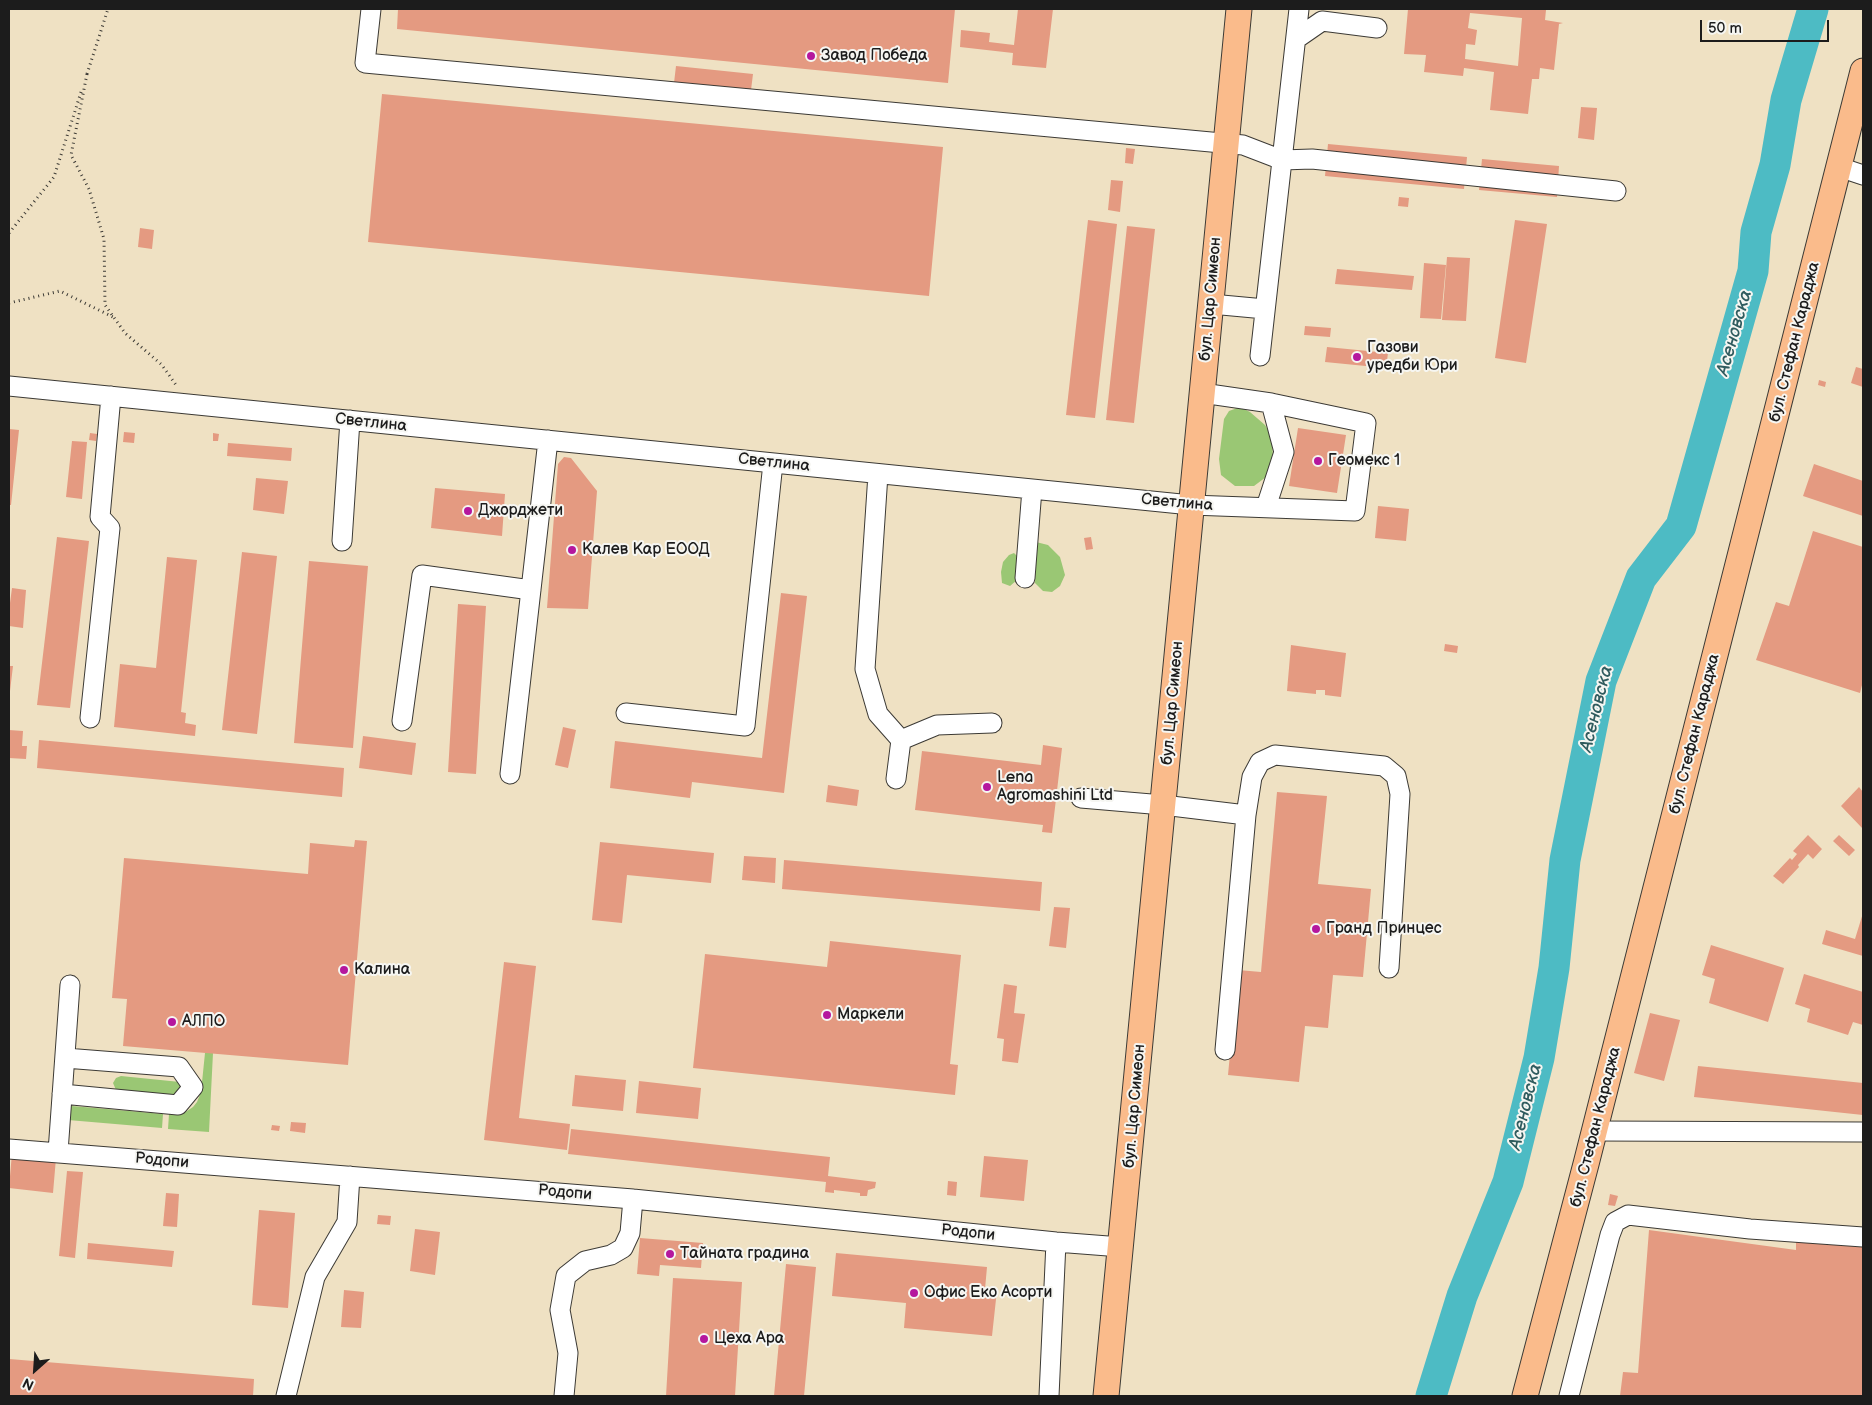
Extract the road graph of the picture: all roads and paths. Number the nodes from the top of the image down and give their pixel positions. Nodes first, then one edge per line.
1 (108, 9) edge
2 (371, 9) edge
3 (1239, 9) edge
4 (1299, 9) edge
5 (1377, 28) dead end
6 (1296, 39) junction
7 (1863, 71) edge
8 (87, 74) junction
9 (1226, 144) junction
10 (1282, 160) junction
11 (1839, 167) junction
12 (1863, 175) edge
13 (1616, 191) dead end
14 (9, 233) edge
15 (9, 303) edge
16 (1210, 304) junction
17 (1265, 309) junction
18 (114, 317) junction
19 (1260, 356) dead end
20 (9, 386) edge
21 (1202, 393) junction
22 (110, 396) junction
23 (1271, 403) junction
24 (191, 404) junction
25 (350, 420) junction
26 (548, 440) junction
27 (773, 463) junction
28 (878, 474) junction
29 (1032, 489) junction
30 (1191, 505) junction
31 (1266, 507) junction
32 (342, 541) dead end
33 (1025, 578) dead end
34 (531, 590) junction
35 (626, 713) dead end
36 (90, 718) dead end
37 (402, 721) dead end
38 (992, 723) dead end
39 (901, 740) junction
40 (510, 774) dead end
41 (896, 779) dead end
42 (1081, 798) dead end
43 (1163, 805) junction
44 (1246, 815) junction
45 (1389, 968) dead end
46 (70, 985) dead end
47 (1225, 1050) dead end
48 (65, 1058) junction
49 (62, 1094) junction
50 (1595, 1132) junction
51 (1863, 1132) edge
52 (9, 1148) edge
53 (58, 1152) junction
54 (350, 1176) junction
55 (633, 1199) junction
56 (1863, 1237) edge
57 (1056, 1242) junction
58 (1121, 1247) junction
59 (286, 1396) edge
60 (564, 1396) edge
61 (1049, 1396) edge
62 (1106, 1396) edge
63 (1525, 1396) edge
64 (1569, 1396) edge

1 - 8 path
2 - 9 street
3 - 9 main road, бул. Цар Симеон
4 - 6 street
5 - 6 street
6 - 10 street
7 - 11 main road, бул. Стефан Караджа
8 - 14 path
8 - 18 path
9 - 10 street
9 - 16 main road, бул. Цар Симеон
10 - 13 street
10 - 17 street
11 - 12 street
11 - 50 main road, бул. Стефан Караджа
15 - 18 path
16 - 17 street
16 - 21 main road, бул. Цар Симеон
17 - 19 street
18 - 24 path
20 - 22 street, Светлина
21 - 23 street
21 - 30 main road, бул. Цар Симеон
22 - 24 street, Светлина
22 - 36 street
23 - 31 street
23 - 31 street, Светлина
24 - 25 street, Светлина
25 - 26 street, Светлина
25 - 32 street
26 - 27 street, Светлина
26 - 34 street
27 - 28 street, Светлина
27 - 35 street
28 - 29 street, Светлина
28 - 39 street
29 - 30 street, Светлина
29 - 33 street
30 - 31 street, Светлина
30 - 43 main road, бул. Цар Симеон
34 - 37 street
34 - 40 street
38 - 39 street
39 - 41 street
42 - 43 street
43 - 44 street
43 - 58 main road, бул. Цар Симеон
44 - 45 street
44 - 47 street
46 - 48 street
48 - 49 street
48 - 49 street
49 - 53 street
50 - 51 street
50 - 63 main road, бул. Стефан Караджа
52 - 53 street, Родопи
53 - 54 street, Родопи
54 - 55 street, Родопи
54 - 59 street
55 - 57 street, Родопи
55 - 60 street
56 - 64 street
57 - 58 street, Родопи
57 - 61 street
58 - 62 main road, бул. Цар Симеон

